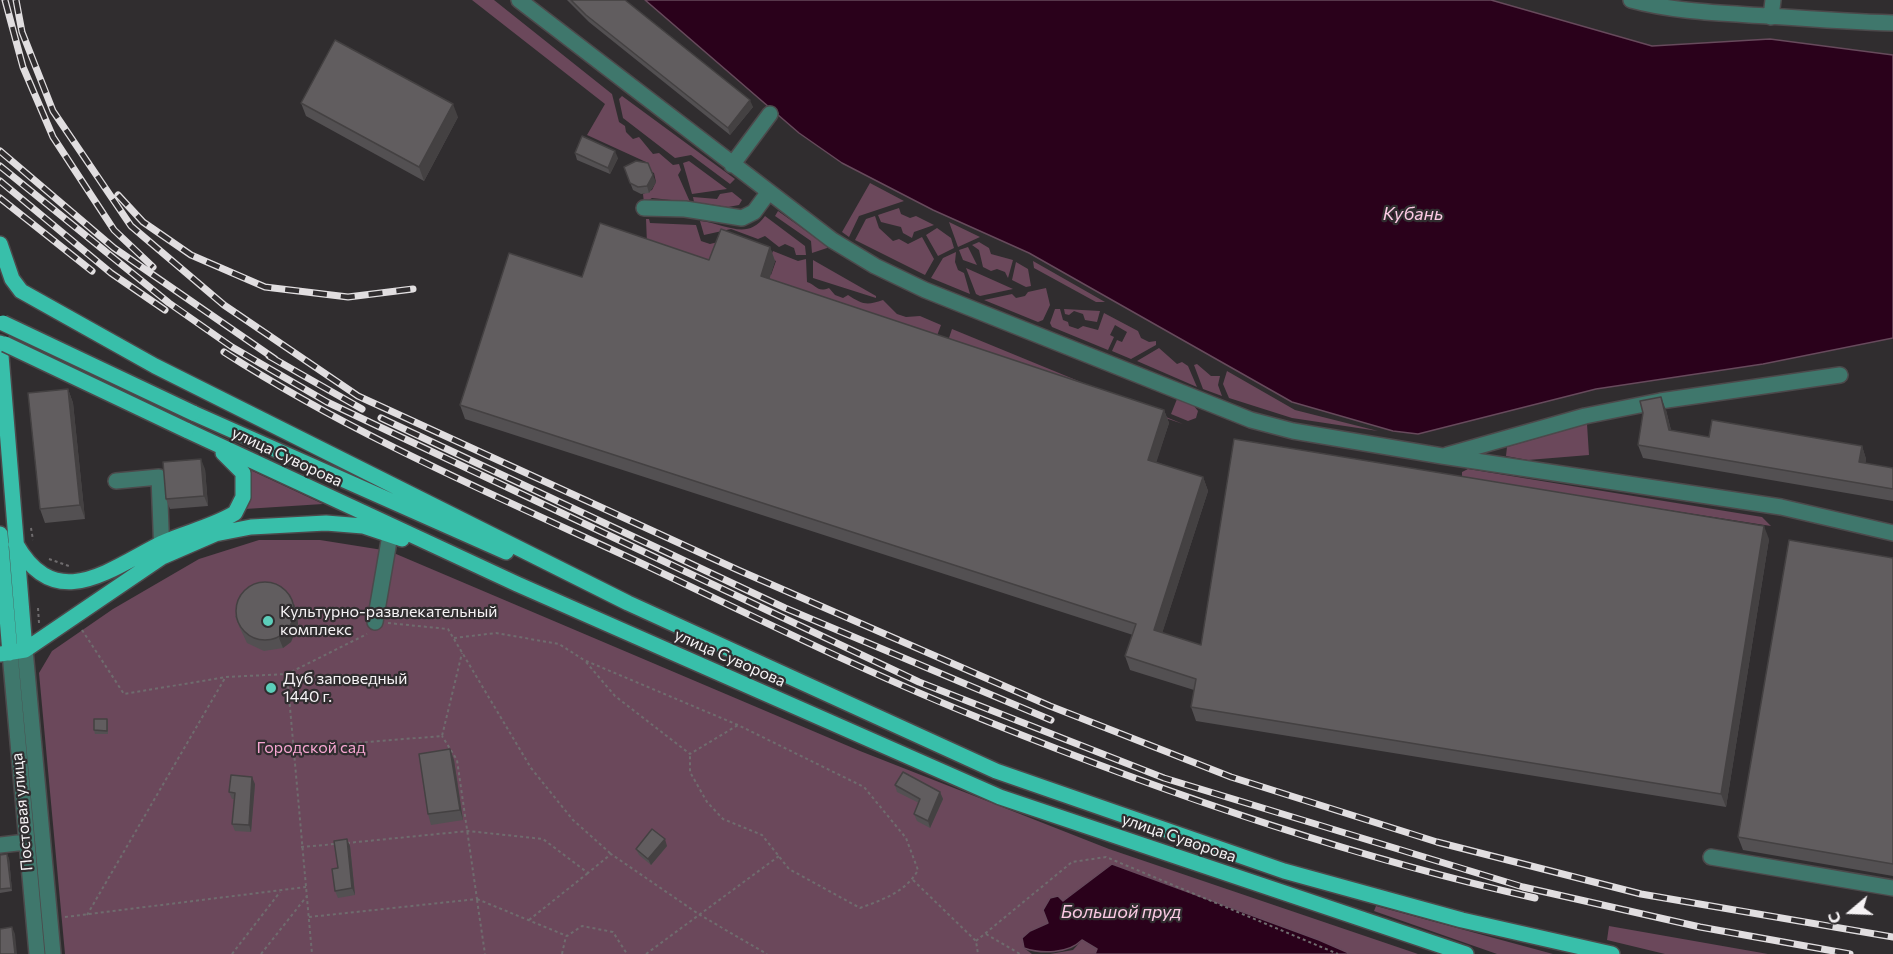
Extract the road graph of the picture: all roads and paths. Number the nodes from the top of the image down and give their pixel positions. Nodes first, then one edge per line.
1 (519, 0) edge
2 (1631, 0) edge
3 (1773, 0) edge
4 (1771, 17) junction
5 (1893, 22) edge
6 (770, 114) dead end
7 (732, 165) junction
8 (768, 193) junction
9 (644, 208) dead end
10 (0, 244) edge
11 (0, 322) edge
12 (0, 342) edge
13 (1840, 375) dead end
14 (207, 440) junction
15 (1442, 456) junction
16 (116, 481) dead end
17 (1893, 533) edge
18 (0, 534) edge
19 (390, 535) junction
20 (16, 544) junction
21 (163, 550) junction
22 (468, 560) junction
23 (5, 591) junction
24 (628, 603) junction
25 (375, 622) junction
26 (79, 624) dead end
27 (0, 626) edge
28 (454, 638) junction
29 (12, 652) edge
30 (462, 653) junction
31 (584, 660) junction
32 (287, 674) junction
33 (226, 677) junction
34 (738, 725) junction
35 (442, 736) junction
36 (292, 748) junction
37 (690, 754) junction
38 (468, 831) junction
39 (26, 842) junction
40 (0, 845) edge
41 (301, 847) junction
42 (611, 854) junction
43 (778, 856) junction
44 (1712, 857) dead end
45 (588, 873) junction
46 (913, 880) junction
47 (306, 887) junction
48 (1893, 888) edge
49 (281, 891) junction
50 (307, 896) junction
51 (477, 899) junction
52 (87, 915) junction
53 (700, 915) junction
54 (309, 917) junction
55 (63, 918) dead end
56 (529, 920) junction
57 (985, 933) junction
58 (567, 936) junction
59 (976, 941) junction
60 (37, 954) edge
61 (53, 954) edge
62 (232, 954) edge
63 (261, 954) edge
64 (312, 954) edge
65 (485, 954) edge
66 (562, 954) edge
67 (627, 954) edge
68 (646, 954) edge
69 (767, 954) edge
70 (978, 954) edge
71 (1020, 954) edge
72 (1338, 954) edge
73 (1466, 954) edge
74 (1612, 954) edge

1 - 7 street
2 - 4 street
3 - 4 street
4 - 5 street
6 - 7 street
7 - 8 street
8 - 9 street
8 - 15 street
10 - 24 main road, улица Суворова
11 - 24 main road, улица Суворова, bridge
12 - 14 main road, улица Суворова, bridge
12 - 20 main road, Постовая улица
13 - 15 street
14 - 21 main road
14 - 22 main road, улица Суворова
15 - 17 street
16 - 21 street
18 - 23 main road, Постовая улица
19 - 21 main road
19 - 22 main road
19 - 25 street
20 - 21 main road
20 - 29 main road, Постовая улица
21 - 29 main road
22 - 73 main road, улица Суворова
23 - 27 street
23 - 29 main road, Постовая улица
24 - 74 main road, улица Суворова
25 - 28 path
25 - 32 path
26 - 33 path
28 - 30 path
28 - 31 path
29 - 39 street, Постовая улица
29 - 61 street, Постовая улица
30 - 35 path
30 - 42 path
31 - 34 path
31 - 37 path
32 - 33 path
32 - 36 path
33 - 52 path
34 - 37 path
34 - 46 path
35 - 36 path
35 - 38 path
36 - 41 path
37 - 43 path
38 - 41 path
38 - 45 path
38 - 51 path
39 - 40 street
39 - 60 street, Постовая улица
41 - 47 path
42 - 45 path
42 - 53 path
43 - 46 path
43 - 53 path
44 - 48 street
45 - 56 path
46 - 59 path
47 - 49 path
47 - 50 path
49 - 52 path
49 - 62 path
50 - 54 path
50 - 63 path
51 - 54 path
51 - 56 path
51 - 65 path
52 - 55 path
53 - 68 path
53 - 69 path
54 - 64 path
56 - 58 path
57 - 59 path
57 - 71 path
57 - 72 path
58 - 66 path
58 - 67 path
59 - 70 path

